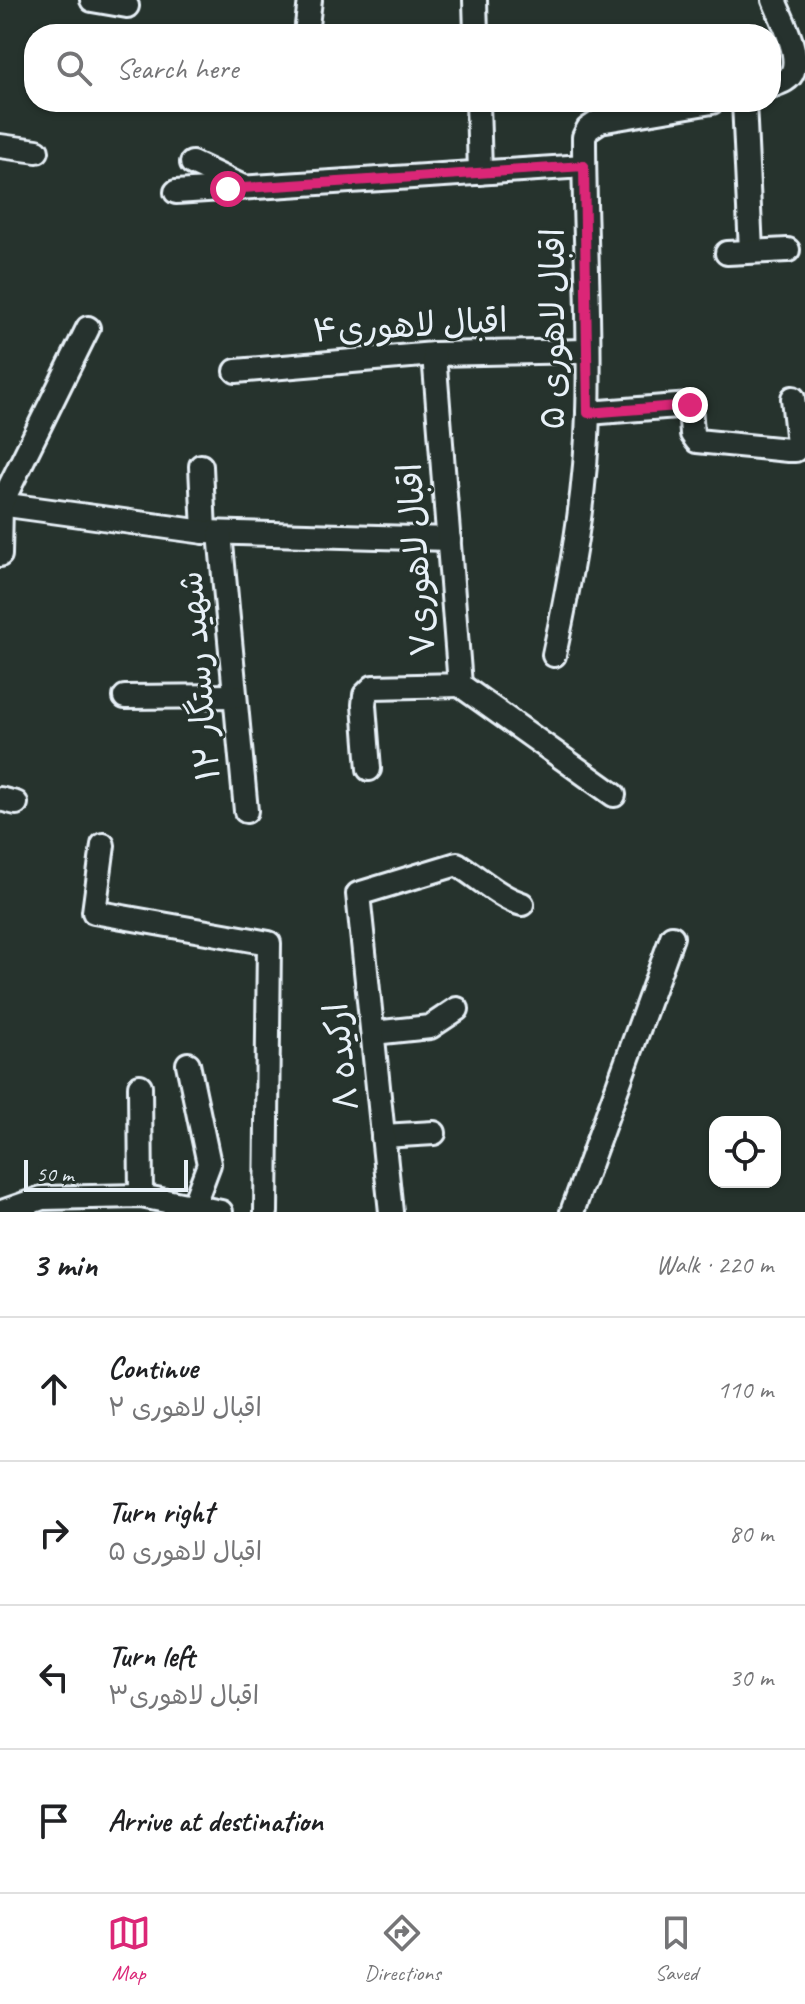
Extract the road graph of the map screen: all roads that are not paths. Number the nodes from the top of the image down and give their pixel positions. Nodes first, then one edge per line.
1 (92, 0) edge
2 (310, 0) edge
3 (475, 0) edge
4 (774, 0) edge
5 (127, 6) dead end
6 (307, 24) edge
7 (476, 24) edge
8 (781, 82) edge
9 (478, 112) edge
10 (653, 112) edge
11 (744, 112) edge
12 (0, 146) edge
13 (37, 151) dead end
14 (192, 163) dead end
15 (584, 166) junction
16 (480, 173) junction
17 (246, 188) junction
18 (176, 192) dead end
19 (788, 250) dead end
20 (751, 251) junction
21 (727, 253) dead end
22 (88, 328) dead end
23 (587, 351) junction
24 (434, 354) junction
25 (236, 371) dead end
26 (793, 398) dead end
27 (588, 413) junction
28 (201, 466) dead end
29 (1, 504) edge
30 (212, 533) junction
31 (449, 539) junction
32 (0, 555) edge
33 (554, 655) dead end
34 (460, 685) junction
35 (235, 696) junction
36 (125, 697) dead end
37 (369, 769) dead end
38 (614, 795) dead end
39 (246, 811) dead end
40 (103, 845) dead end
41 (522, 904) dead end
42 (672, 937) dead end
43 (457, 1009) dead end
44 (373, 1033) junction
45 (188, 1064) dead end
46 (140, 1086) dead end
47 (434, 1133) dead end
48 (383, 1136) junction
49 (141, 1196) junction
50 (53, 1205) edge
51 (192, 1209) edge
52 (2, 1212) edge
53 (221, 1212) edge
54 (266, 1212) edge
55 (391, 1212) edge
56 (572, 1212) edge

1 - 5 street
2 - 6 street
3 - 7 street
4 - 8 street
9 - 16 street
10 - 15 street, اقبال لاهوری ۵
11 - 20 street
12 - 13 street
14 - 17 street
15 - 16 street
15 - 23 street, اقبال لاهوری ۵
16 - 17 street
17 - 18 street
19 - 20 street
20 - 21 street
22 - 29 street
23 - 24 street, اقبال لاهوری۴
23 - 27 street, اقبال لاهوری ۵
24 - 25 street, اقبال لاهوری۴
24 - 31 street, اقبال لاهوری۷
26 - 27 street
27 - 33 street, اقبال لاهوری ۵
28 - 30 street, شهید رستگار ۱۲
29 - 30 street
29 - 32 street
30 - 31 street
30 - 35 street, شهید رستگار ۱۲
31 - 34 street, اقبال لاهوری۷
34 - 37 street, اقبال لاهوری۷
34 - 38 street
35 - 36 street
35 - 39 street, شهید رستگار ۱۲
40 - 54 street
41 - 44 street, ارکیده ۸
42 - 56 street
43 - 44 street
44 - 48 street, ارکیده ۸
45 - 51 street
46 - 49 street
47 - 48 street
48 - 55 street, ارکیده ۸
49 - 50 street
49 - 51 street
50 - 52 street
51 - 53 street

